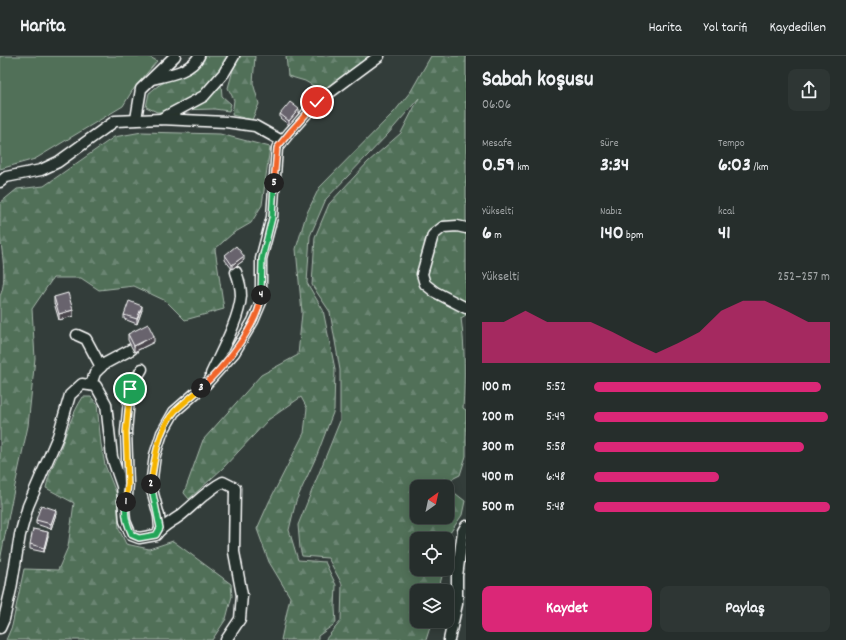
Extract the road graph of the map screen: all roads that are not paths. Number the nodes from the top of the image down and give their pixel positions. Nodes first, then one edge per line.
1 (175, 56) edge
2 (199, 56) edge
3 (234, 56) edge
4 (378, 56) edge
5 (152, 78) junction
6 (161, 119) junction
7 (136, 120) junction
8 (282, 141) junction
9 (0, 182) edge
10 (466, 228) edge
11 (236, 272) dead end
12 (466, 308) edge
13 (77, 335) dead end
14 (132, 350) edge
15 (101, 367) junction
16 (142, 369) dead end
17 (207, 383) junction
18 (91, 385) junction
19 (124, 509) junction
20 (466, 526) edge
21 (160, 528) junction
22 (0, 628) edge
23 (226, 640) edge
24 (449, 640) edge

1 - 5 street
2 - 5 street
3 - 6 street
4 - 8 street
5 - 7 street
6 - 7 street
6 - 8 street
7 - 9 street
8 - 17 street
10 - 12 street
11 - 17 street
13 - 15 street
14 - 15 street
15 - 18 street
16 - 19 street
17 - 21 street
18 - 19 street
18 - 22 street
19 - 21 street
20 - 24 street
21 - 23 street

